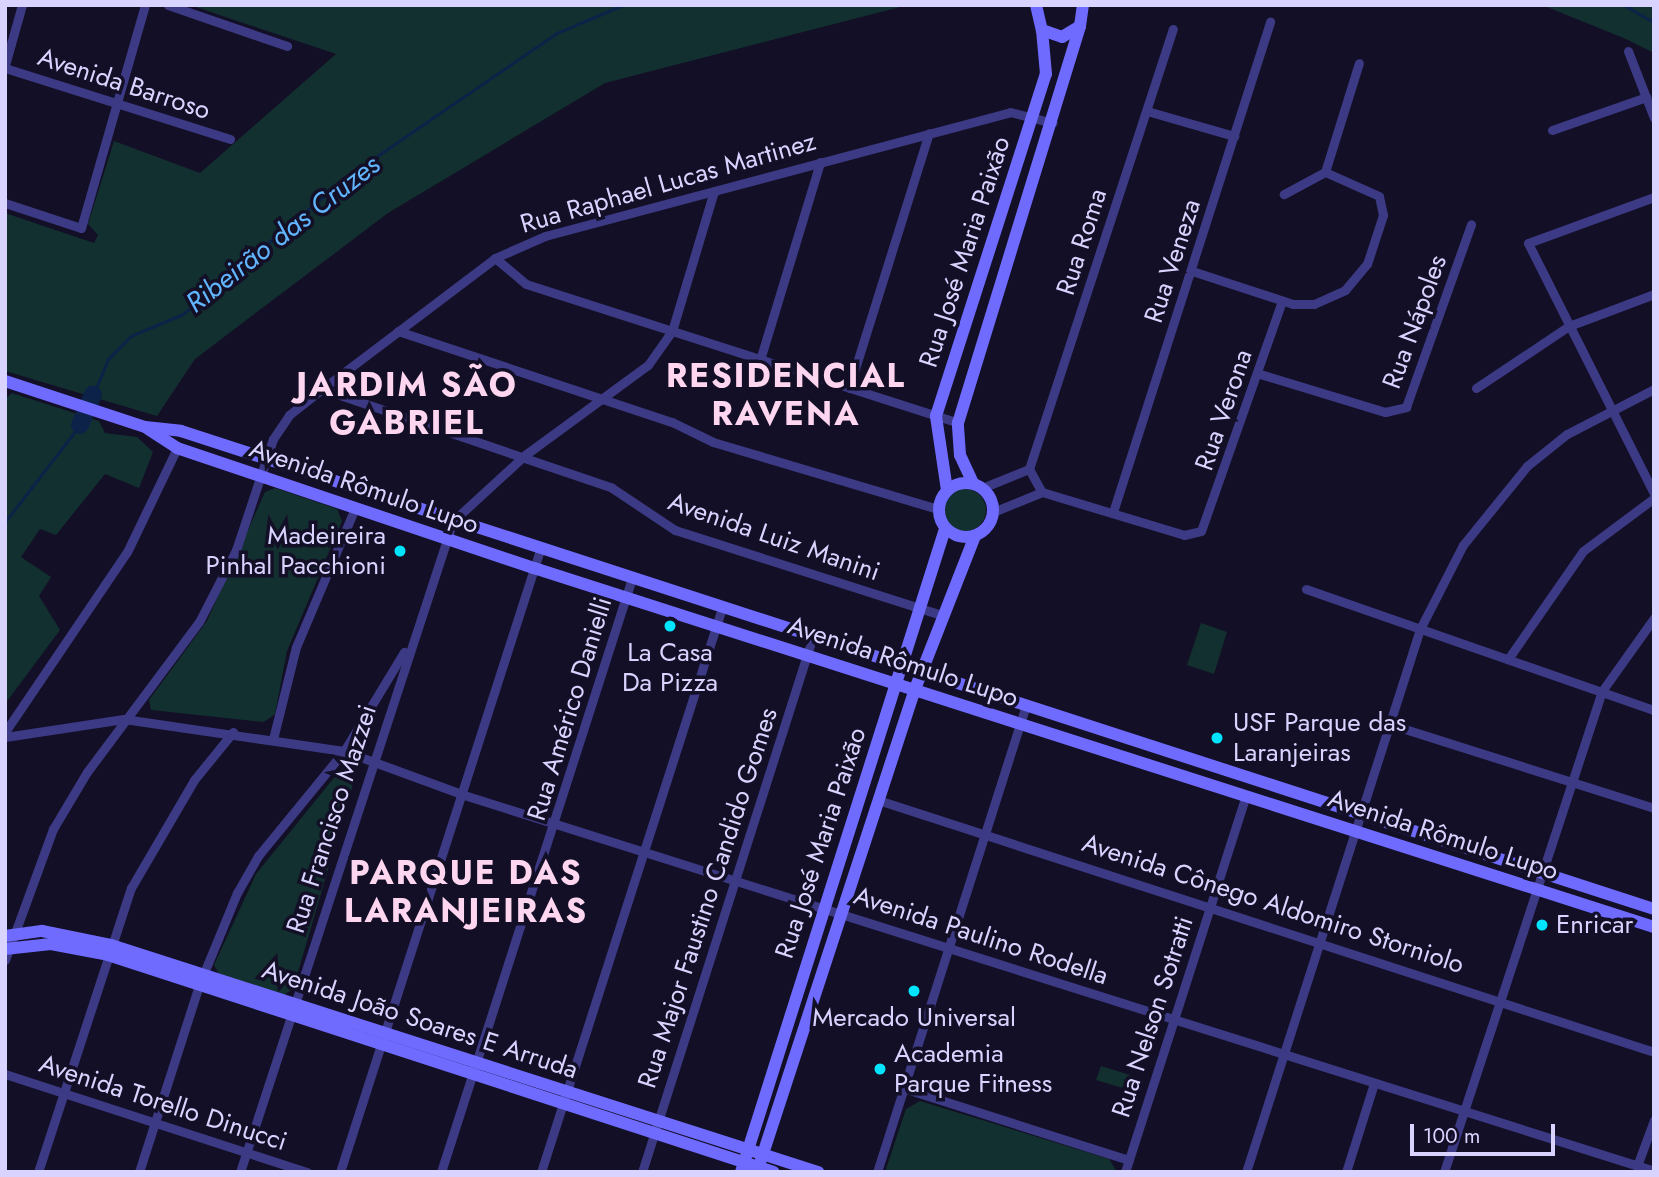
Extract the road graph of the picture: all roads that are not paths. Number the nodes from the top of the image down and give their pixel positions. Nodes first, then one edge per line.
1 (22, 5) edge
2 (145, 5) edge
3 (168, 5) edge
4 (1036, 5) edge
5 (1083, 5) edge
6 (1270, 22) dead end
7 (1080, 26) junction
8 (1173, 29) dead end
9 (1042, 30) junction
10 (287, 46) dead end
11 (1628, 51) dead end
12 (1359, 63) dead end
13 (5, 67) edge
14 (1646, 97) junction
15 (117, 103) junction
16 (1147, 111) junction
17 (1032, 117) junction
18 (1654, 118) edge
19 (1053, 123) junction
20 (1552, 130) dead end
21 (929, 133) junction
22 (1234, 136) junction
23 (230, 139) dead end
24 (820, 162) junction
25 (1325, 173) junction
26 (714, 191) junction
27 (1284, 194) dead end
28 (1654, 197) edge
29 (5, 203) edge
30 (1471, 224) dead end
31 (495, 258) junction
32 (1192, 271) junction
33 (1654, 293) edge
34 (1282, 301) junction
35 (1569, 326) junction
36 (398, 331) junction
37 (672, 331) junction
38 (760, 360) junction
39 (1259, 374) junction
40 (5, 381) edge
41 (849, 388) junction
42 (1476, 388) dead end
43 (322, 389) junction
44 (1654, 389) edge
45 (605, 400) junction
46 (1611, 408) junction
47 (936, 416) junction
48 (958, 423) junction
49 (145, 427) junction
50 (177, 448) junction
51 (525, 455) junction
52 (266, 461) junction
53 (1030, 469) junction
54 (262, 477) junction
55 (978, 486) junction
56 (947, 489) junction
57 (1042, 492) junction
58 (1654, 496) edge
59 (355, 508) junction
60 (938, 509) junction
61 (993, 512) junction
62 (1113, 512) junction
63 (453, 521) junction
64 (946, 529) junction
65 (975, 536) junction
66 (445, 538) junction
67 (540, 550) junction
68 (534, 568) junction
69 (632, 578) junction
70 (1306, 589) dead end
71 (626, 597) junction
72 (722, 607) junction
73 (923, 609) junction
74 (942, 615) junction
75 (1654, 618) edge
76 (716, 626) junction
77 (1420, 629) junction
78 (813, 636) junction
79 (412, 638) junction
80 (807, 654) junction
81 (1508, 659) junction
82 (902, 664) junction
83 (921, 671) junction
84 (896, 682) junction
85 (915, 689) junction
86 (1602, 691) junction
87 (1026, 706) junction
88 (1654, 710) edge
89 (124, 719) junction
90 (1020, 723) junction
91 (1389, 724) junction
92 (233, 732) junction
93 (5, 734) edge
94 (273, 738) junction
95 (344, 751) junction
96 (374, 761) junction
97 (1572, 782) junction
98 (1246, 795) junction
99 (464, 796) junction
100 (878, 800) junction
101 (1654, 807) edge
102 (1360, 813) junction
103 (556, 825) junction
104 (1354, 830) junction
105 (986, 834) junction
106 (648, 852) junction
107 (1542, 872) junction
108 (739, 880) junction
109 (1536, 889) junction
110 (825, 907) junction
111 (1212, 908) junction
112 (1654, 908) edge
113 (840, 912) junction
114 (1654, 927) edge
115 (1319, 941) junction
116 (8, 945) edge
117 (948, 949) junction
118 (110, 950) junction
119 (201, 979) junction
120 (1500, 999) junction
121 (293, 1009) junction
122 (1173, 1020) junction
123 (384, 1037) junction
124 (1654, 1052) edge
125 (1284, 1055) junction
126 (476, 1068) junction
127 (5, 1074) edge
128 (1374, 1083) junction
129 (903, 1088) junction
130 (64, 1093) junction
131 (567, 1096) junction
132 (1463, 1113) junction
133 (1654, 1121) edge
134 (155, 1123) junction
135 (658, 1125) junction
136 (247, 1152) junction
137 (1129, 1160) junction
138 (744, 1161) edge
139 (760, 1164) edge
140 (1637, 1166) junction
141 (1654, 1171) edge
142 (38, 1172) edge
143 (139, 1172) edge
144 (240, 1172) edge
145 (307, 1172) edge
146 (341, 1172) edge
147 (441, 1172) edge
148 (541, 1172) edge
149 (642, 1172) edge
150 (774, 1172) edge
151 (818, 1172) edge
152 (877, 1172) edge
153 (1125, 1172) edge
154 (1246, 1172) edge
155 (1346, 1172) edge
156 (1444, 1172) edge

1 - 13 street
2 - 15 street
3 - 10 street
4 - 9 street, Rua José Maria Paixão
5 - 7 street, Rua José Maria Paixão
6 - 22 street, Rua Veneza
7 - 9 street
7 - 19 street, Rua José Maria Paixão
8 - 16 street, Rua Roma
9 - 17 street, Rua José Maria Paixão
11 - 14 street
12 - 25 street
13 - 15 street, Avenida Barroso
14 - 18 street
14 - 20 street
15 - 23 street, Avenida Barroso
15 - 29 street
16 - 22 street
16 - 53 street, Rua Roma
17 - 19 street, Rua Raphael Lucas Martinez
17 - 21 street, Rua Raphael Lucas Martinez
17 - 47 street, Rua José Maria Paixão
19 - 48 street, Rua José Maria Paixão
21 - 24 street, Rua Raphael Lucas Martinez
21 - 41 street
22 - 32 street, Rua Veneza
24 - 26 street, Rua Raphael Lucas Martinez
24 - 38 street
25 - 27 street
25 - 34 street
26 - 31 street, Rua Raphael Lucas Martinez
26 - 37 street
28 - 35 street
30 - 39 street, Rua Nápoles
31 - 36 street, Rua Raphael Lucas Martinez
31 - 37 street
32 - 34 street
32 - 62 street, Rua Veneza
33 - 35 street
34 - 39 street, Rua Verona
35 - 42 street
35 - 46 street
36 - 43 street, Rua Raphael Lucas Martinez
36 - 45 street
37 - 38 street
37 - 45 street
38 - 41 street
39 - 62 street, Rua Verona
40 - 49 street, Avenida Rômulo Lupo
41 - 47 street
43 - 51 street, Avenida Luiz Manini
43 - 52 street, Rua Raphael Lucas Martinez
44 - 46 street
45 - 51 street
45 - 60 street
46 - 58 street
46 - 77 street
47 - 48 street
47 - 56 street, Rua José Maria Paixão
48 - 55 street, Rua José Maria Paixão
49 - 50 street, Avenida Rômulo Lupo
49 - 52 street, Avenida Rômulo Lupo
50 - 54 street, Avenida Rômulo Lupo
50 - 93 street
51 - 63 street
51 - 73 street, Avenida Luiz Manini
52 - 54 street, Rua Raphael Lucas Martinez
52 - 63 street, Avenida Rômulo Lupo
53 - 55 street
53 - 57 street
54 - 59 street, Avenida Rômulo Lupo
54 - 89 street, Rua Raphael Lucas Martinez
55 - 56 street
55 - 61 street
56 - 60 street
57 - 61 street
57 - 62 street
58 - 81 street
59 - 66 street, Avenida Rômulo Lupo
59 - 94 street
60 - 64 street
61 - 65 street
63 - 66 street, Rua Francisco Mazzei
63 - 67 street, Avenida Rômulo Lupo
64 - 65 street
64 - 73 street, Rua José Maria Paixão
65 - 74 street, Rua José Maria Paixão
66 - 68 street, Avenida Rômulo Lupo
66 - 79 street, Rua Francisco Mazzei
67 - 68 street
67 - 69 street, Avenida Rômulo Lupo
68 - 71 street, Avenida Rômulo Lupo
68 - 99 street
69 - 71 street, Rua Américo Danielli
69 - 72 street, Avenida Rômulo Lupo
70 - 77 street
71 - 76 street, Avenida Rômulo Lupo
71 - 103 street, Rua Américo Danielli
72 - 76 street
72 - 78 street, Avenida Rômulo Lupo
73 - 74 street, Avenida Luiz Manini
73 - 82 street, Rua José Maria Paixão
74 - 83 street, Rua José Maria Paixão
75 - 86 street
76 - 80 street, Avenida Rômulo Lupo
76 - 106 street
77 - 81 street
77 - 91 street
78 - 80 street, Rua Major Faustino Candido Gomes
78 - 82 street, Avenida Rômulo Lupo
79 - 95 street
79 - 96 street, Rua Francisco Mazzei
80 - 84 street, Avenida Rômulo Lupo
80 - 108 street, Rua Major Faustino Candido Gomes
81 - 86 street
82 - 83 street, Avenida Rômulo Lupo
82 - 84 street, Rua José Maria Paixão
83 - 85 street, Rua José Maria Paixão
83 - 87 street, Avenida Rômulo Lupo
84 - 85 street, Avenida Rômulo Lupo
84 - 110 street, Rua José Maria Paixão
85 - 90 street, Avenida Rômulo Lupo
85 - 100 street, Rua José Maria Paixão
86 - 88 street
86 - 97 street
87 - 90 street
87 - 102 street, Avenida Rômulo Lupo
89 - 92 street, Avenida Paulino Rodella
89 - 93 street, Avenida Paulino Rodella
89 - 116 street, Rua Raphael Lucas Martinez
90 - 98 street, Avenida Rômulo Lupo
90 - 105 street
91 - 97 street
91 - 102 street
92 - 94 street, Avenida Paulino Rodella
92 - 118 street
94 - 95 street, Avenida Paulino Rodella
95 - 96 street, Avenida Paulino Rodella
95 - 119 street
96 - 99 street, Avenida Paulino Rodella
96 - 121 street, Rua Francisco Mazzei
97 - 101 street
97 - 107 street
98 - 104 street, Avenida Rômulo Lupo
98 - 111 street, Rua Nelson Sotratti
99 - 103 street, Avenida Paulino Rodella
99 - 123 street
100 - 105 street, Avenida Cônego Aldomiro Storniolo
100 - 113 street, Rua José Maria Paixão
102 - 104 street
102 - 107 street, Avenida Rômulo Lupo
103 - 106 street, Avenida Paulino Rodella
103 - 126 street, Rua Américo Danielli
104 - 109 street, Avenida Rômulo Lupo
104 - 115 street
105 - 111 street, Avenida Cônego Aldomiro Storniolo
105 - 117 street
106 - 108 street, Avenida Paulino Rodella
106 - 131 street
107 - 109 street
107 - 112 street, Avenida Rômulo Lupo
108 - 110 street, Avenida Paulino Rodella
108 - 135 street, Rua Major Faustino Candido Gomes
109 - 114 street, Avenida Rômulo Lupo
109 - 120 street
110 - 113 street, Avenida Paulino Rodella
110 - 138 street, Rua José Maria Paixão
111 - 115 street, Avenida Cônego Aldomiro Storniolo
111 - 122 street, Rua Nelson Sotratti
113 - 117 street, Avenida Paulino Rodella
113 - 139 street, Rua José Maria Paixão
115 - 120 street, Avenida Cônego Aldomiro Storniolo
115 - 125 street
116 - 118 street, Avenida João Soares E Arruda
117 - 122 street, Avenida Paulino Rodella
117 - 129 street
118 - 119 street, Avenida João Soares E Arruda
118 - 130 street
119 - 121 street, Avenida João Soares E Arruda
119 - 134 street
120 - 124 street, Avenida Cônego Aldomiro Storniolo
120 - 132 street
121 - 123 street, Avenida João Soares E Arruda
121 - 136 street, Rua Francisco Mazzei
122 - 125 street, Avenida Paulino Rodella
122 - 137 street, Rua Nelson Sotratti
123 - 126 street, Avenida João Soares E Arruda
123 - 146 street
125 - 128 street, Avenida Paulino Rodella
125 - 154 street
126 - 131 street, Avenida João Soares E Arruda
126 - 147 street, Rua Américo Danielli
127 - 130 street, Avenida Torello Dinucci
128 - 132 street, Avenida Paulino Rodella
128 - 155 street
129 - 137 street
129 - 152 street
130 - 134 street, Avenida Torello Dinucci
130 - 142 street
131 - 135 street, Avenida João Soares E Arruda
131 - 148 street
132 - 140 street, Avenida Paulino Rodella
132 - 156 street
133 - 140 street
134 - 136 street, Avenida Torello Dinucci
134 - 143 street
135 - 138 street, Avenida João Soares E Arruda
135 - 149 street, Rua Major Faustino Candido Gomes
136 - 144 street, Rua Francisco Mazzei
136 - 145 street, Avenida Torello Dinucci
137 - 153 street, Rua Nelson Sotratti
138 - 139 street, Avenida João Soares E Arruda
139 - 150 street, Avenida João Soares E Arruda
139 - 151 street, Avenida João Soares E Arruda
140 - 141 street, Avenida Paulino Rodella

